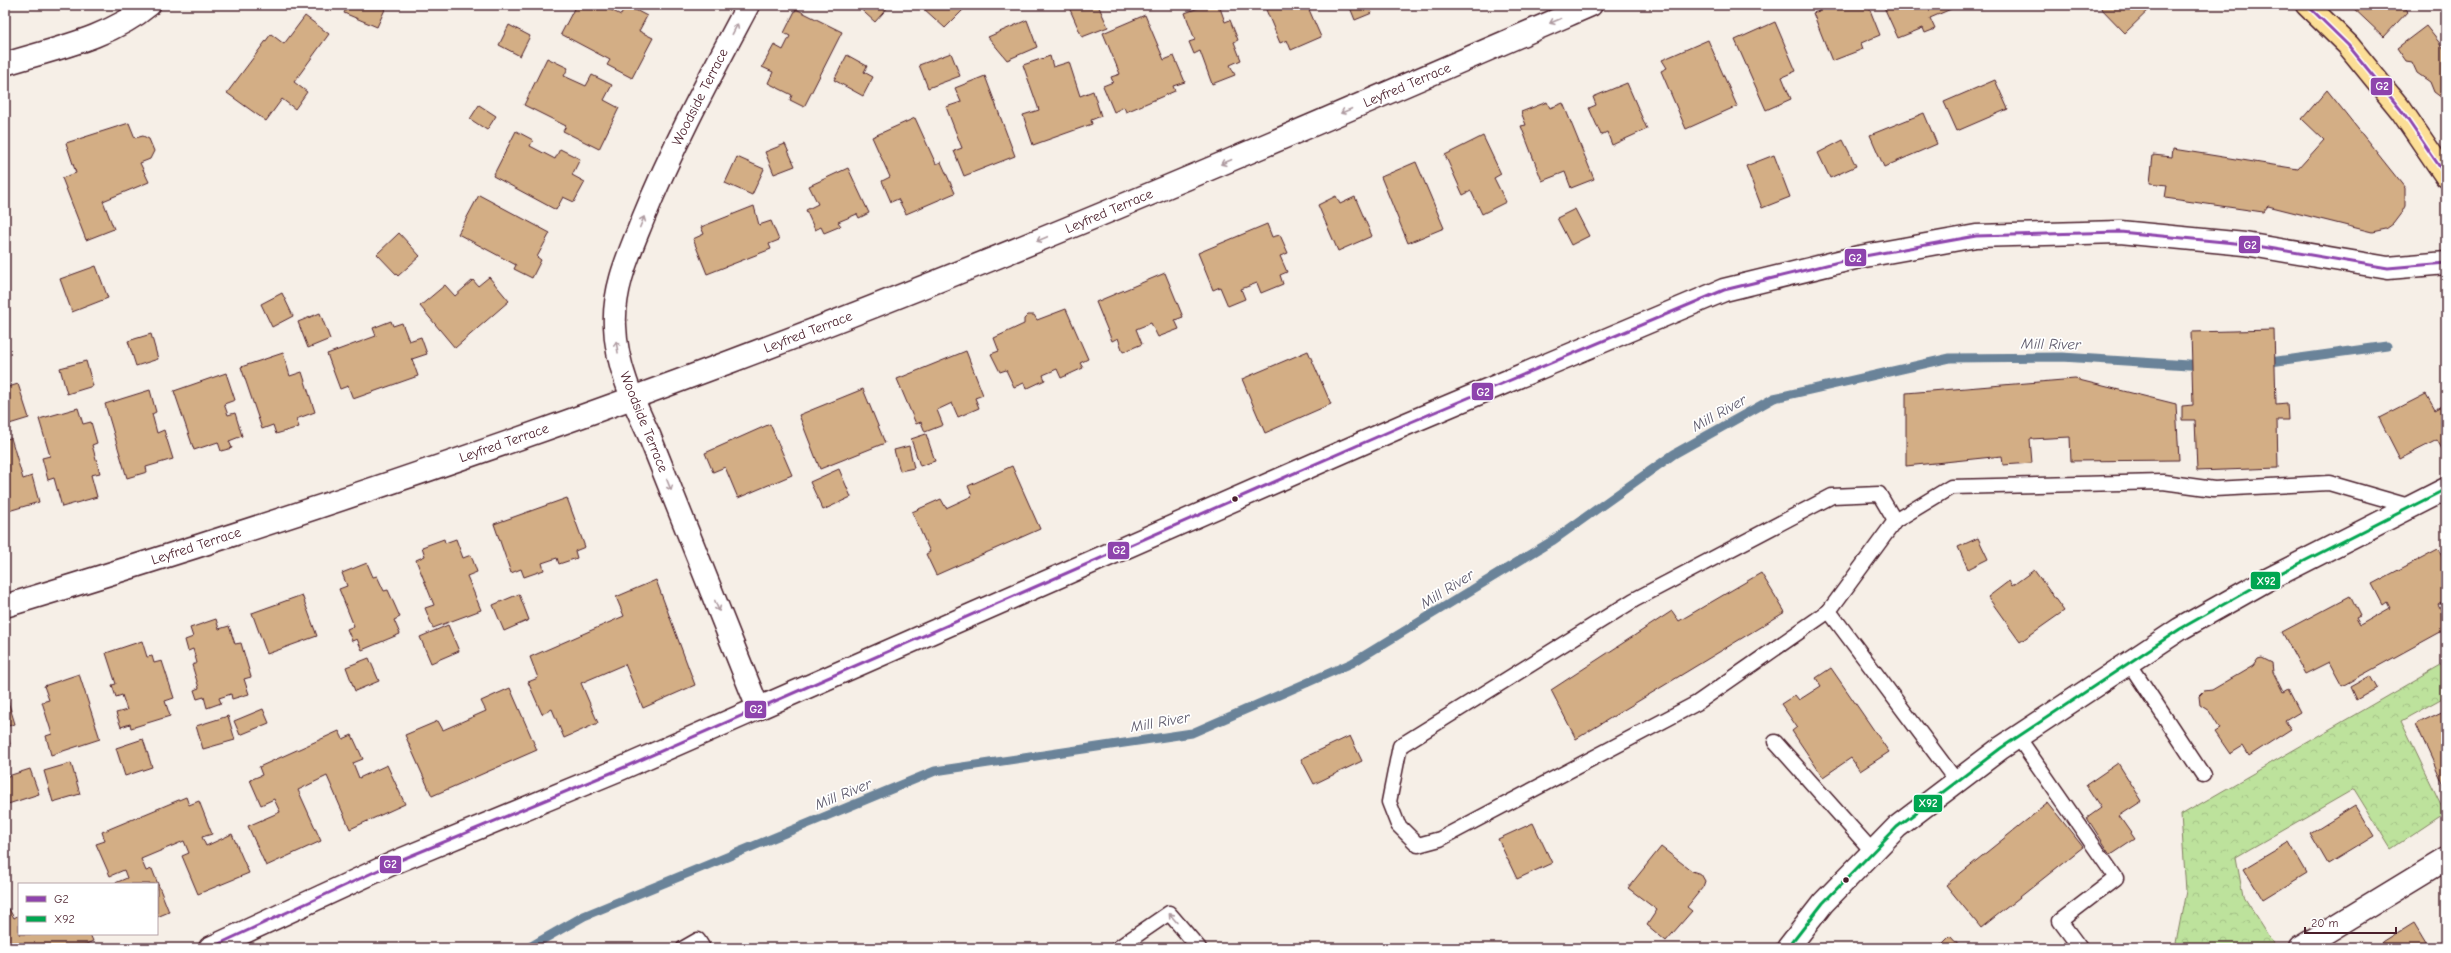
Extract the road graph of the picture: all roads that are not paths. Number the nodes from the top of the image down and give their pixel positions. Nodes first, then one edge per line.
1 (748, 5) edge
2 (1591, 5) edge
3 (2307, 5) edge
4 (145, 6) edge
5 (5, 64) edge
6 (2446, 176) edge
7 (2446, 263) edge
8 (632, 398) junction
9 (2446, 489) edge
10 (2412, 506) junction
11 (1895, 521) junction
12 (5, 606) edge
13 (1829, 611) junction
14 (2128, 663) junction
15 (758, 708) junction
16 (2018, 737) junction
17 (1775, 742) dead end
18 (2203, 775) dead end
19 (1957, 782) junction
20 (1873, 852) junction
21 (2446, 859) edge
22 (210, 948) edge
23 (684, 948) edge
24 (703, 948) edge
25 (1118, 948) edge
26 (1198, 948) edge
27 (1788, 948) edge
28 (2080, 948) edge
29 (2300, 948) edge

8 -> 1 street, Woodside Terrace
2 -> 8 street, Leyfred Terrace
3 - 6 main road
4 - 5 street
7 - 15 street
8 - 12 street, Leyfred Terrace
8 -> 15 street, Woodside Terrace
9 - 10 street
10 - 11 lane
10 - 14 street
11 - 13 lane
11 - 13 lane
13 - 19 lane
14 - 16 street
14 - 18 lane
15 - 22 street
16 - 19 street
16 - 28 lane
17 - 20 lane
19 - 20 street
20 - 27 street
21 - 29 street
23 - 24 lane
26 -> 25 lane

